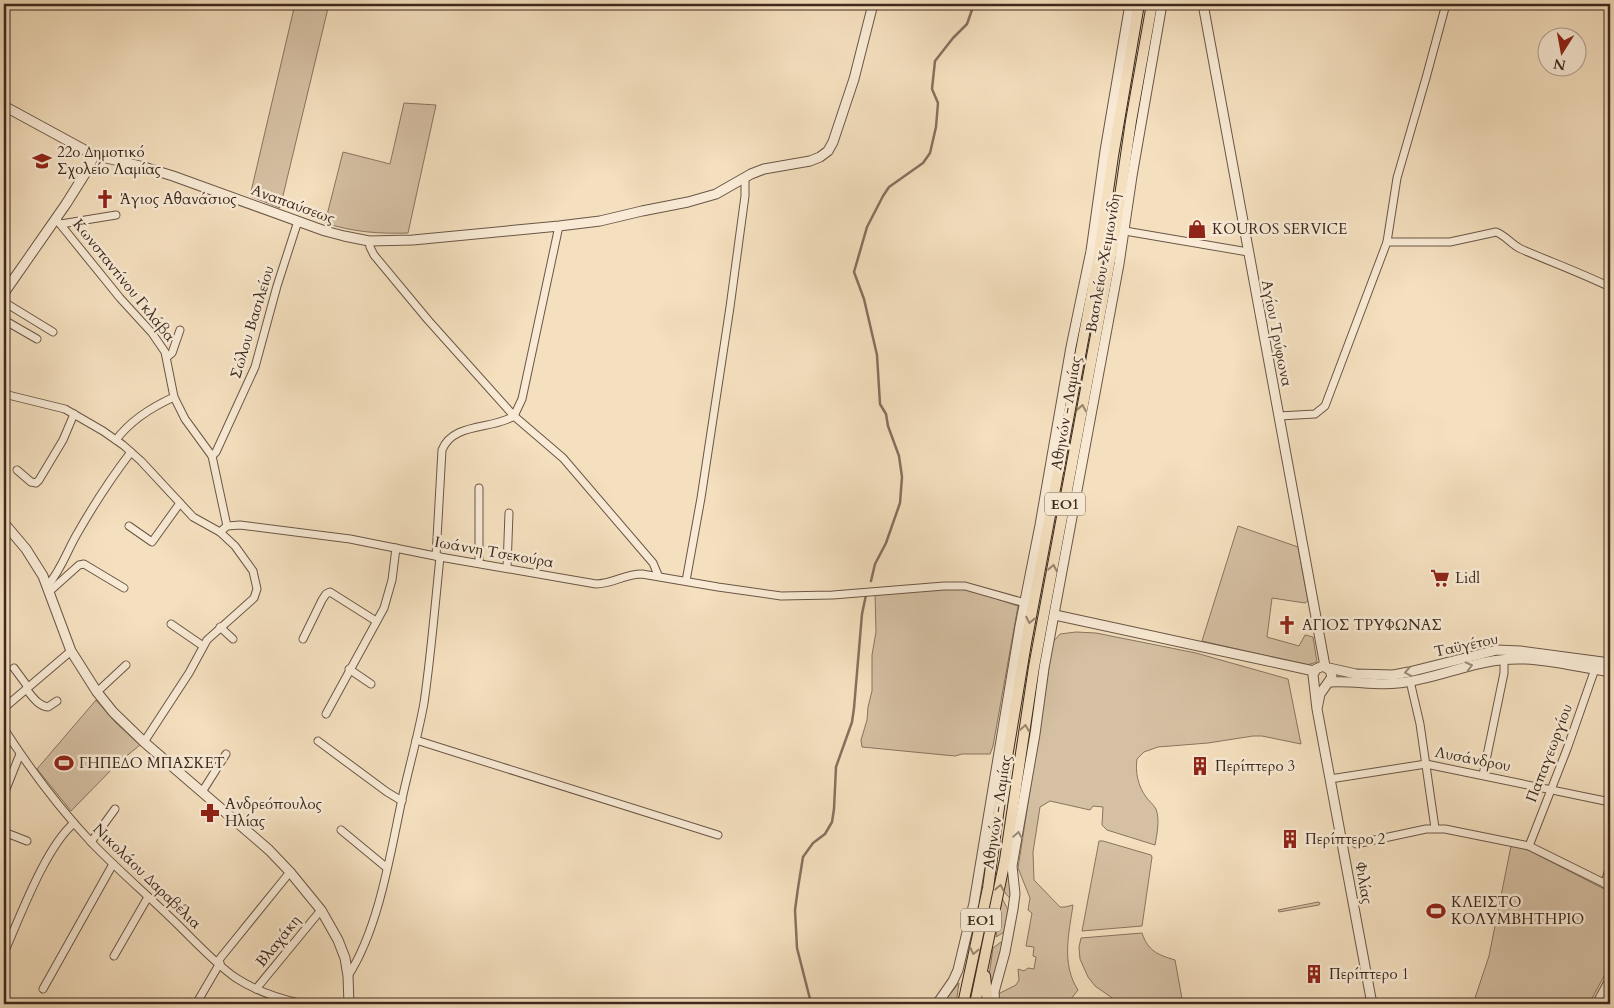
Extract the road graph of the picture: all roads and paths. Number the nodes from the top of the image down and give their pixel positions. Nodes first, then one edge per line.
1 (873, 4) edge
2 (1130, 4) edge
3 (1139, 4) edge
4 (1152, 4) edge
5 (1162, 4) edge
6 (1203, 4) edge
7 (1446, 4) edge
8 (4, 106) edge
9 (94, 155) junction
10 (745, 177) junction
11 (116, 215) dead end
12 (298, 221) junction
13 (58, 222) junction
14 (560, 226) junction
15 (1125, 232) junction
16 (370, 241) junction
17 (1387, 242) junction
18 (1248, 252) junction
19 (1610, 287) edge
20 (5, 288) edge
21 (4, 302) edge
22 (4, 320) edge
23 (180, 330) dead end
24 (54, 332) dead end
25 (37, 339) dead end
26 (167, 357) junction
27 (4, 394) edge
28 (174, 397) junction
29 (74, 414) junction
30 (514, 416) junction
31 (1279, 416) junction
32 (116, 440) junction
33 (131, 452) junction
34 (212, 456) junction
35 (17, 470) dead end
36 (479, 488) dead end
37 (180, 503) junction
38 (509, 513) dead end
39 (4, 523) edge
40 (129, 526) dead end
41 (227, 526) junction
42 (220, 532) junction
43 (396, 548) junction
44 (438, 556) junction
45 (479, 563) junction
46 (506, 567) junction
47 (658, 575) junction
48 (686, 581) junction
49 (49, 588) junction
50 (124, 588) dead end
51 (1025, 603) junction
52 (1054, 614) junction
53 (376, 621) junction
54 (171, 624) dead end
55 (220, 626) junction
56 (303, 638) dead end
57 (233, 639) dead end
58 (203, 646) junction
59 (71, 651) junction
60 (1504, 660) junction
61 (1610, 663) edge
62 (126, 665) dead end
63 (1327, 667) junction
64 (14, 668) dead end
65 (349, 669) junction
66 (1595, 669) junction
67 (1610, 672) edge
68 (1314, 676) junction
69 (1410, 681) junction
70 (1328, 683) junction
71 (371, 684) dead end
72 (27, 688) junction
73 (97, 692) junction
74 (57, 701) dead end
75 (4, 708) edge
76 (1317, 709) junction
77 (326, 714) dead end
78 (4, 728) edge
79 (416, 740) junction
80 (318, 741) dead end
81 (144, 742) junction
82 (20, 754) junction
83 (226, 754) dead end
84 (1426, 764) junction
85 (1483, 775) junction
86 (1330, 779) junction
87 (1551, 789) junction
88 (202, 792) junction
89 (4, 794) edge
90 (402, 801) junction
91 (1610, 802) edge
92 (115, 810) dead end
93 (74, 823) junction
94 (1435, 828) junction
95 (341, 830) dead end
96 (4, 832) edge
97 (718, 835) dead end
98 (27, 841) dead end
99 (91, 842) junction
100 (1356, 844) dead end
101 (1529, 846) junction
102 (113, 864) junction
103 (1610, 864) edge
104 (387, 868) junction
105 (290, 872) junction
106 (1608, 885) edge
107 (148, 897) junction
108 (321, 910) junction
109 (4, 953) edge
110 (114, 956) dead end
111 (984, 960) junction
112 (219, 962) junction
113 (348, 976) junction
114 (1610, 978) edge
115 (43, 989) dead end
116 (256, 989) junction
117 (196, 1004) edge
118 (303, 1004) edge
119 (348, 1004) edge
120 (936, 1004) edge
121 (963, 1004) edge
122 (975, 1004) edge
123 (988, 1004) edge
124 (995, 1004) edge
125 (1372, 1004) edge
126 (1596, 1004) edge

1 - 10 street, Αναπαύσεως
2 - 51 street
3 -> 121 main road, Αθηνών - Λαμίας / ΕΟ1
111 -> 4 main road, Αθηνών - Λαμίας / ΕΟ1
5 - 15 street, Βασιλείου Χειμωνίδη
6 - 18 street, Αγίου Τρύφωνα
7 - 17 street
8 - 9 street, Αναπαύσεως
9 - 12 street, Αναπαύσεως
9 - 13 street
10 - 14 street, Αναπαύσεως
10 - 48 street
11 - 13 street
12 - 16 street, Αναπαύσεως
12 - 34 street, Σώλου Βασιλείου
13 - 20 street
13 - 26 street, Κωνσταντίνου Γκλάβα
14 - 16 street, Αναπαύσεως
14 - 30 street
15 - 18 street
15 - 52 street, Βασιλείου Χειμωνίδη
16 - 30 street
17 - 19 street
17 - 31 street
18 - 31 street, Αγίου Τρύφωνα
21 - 24 street
22 - 25 street
23 - 26 street
26 - 28 street, Κωνσταντίνου Γκλάβα
27 - 29 street
28 - 32 street
28 - 34 street, Κωνσταντίνου Γκλάβα
29 - 32 street
29 - 35 street
30 - 44 street
30 - 47 street
31 - 63 street, Αγίου Τρύφωνα
32 - 33 street
33 - 37 street
33 - 49 street
34 - 41 street, Κωνσταντίνου Γκλάβα
36 - 45 street
37 - 40 street
37 - 42 street
38 - 46 street
39 - 49 street
41 - 42 street
41 - 43 street, Ιωάννη Τσεκούρα
42 - 55 street
43 - 44 street, Ιωάννη Τσεκούρα
43 - 53 street
44 - 45 street, Ιωάννη Τσεκούρα
44 - 79 street
45 - 46 street, Ιωάννη Τσεκούρα
46 - 47 street, Ιωάννη Τσεκούρα
47 - 48 street, Ιωάννη Τσεκούρα
48 - 51 street, Ιωάννη Τσεκούρα
49 - 50 street
49 - 59 street
51 - 120 street
52 - 68 street
124 -> 52 street, Βασιλείου Χειμωνίδη
53 - 56 street
53 - 65 street
54 - 58 street
55 - 57 street
55 - 58 street
58 - 81 street
59 - 72 street
59 - 73 street
60 - 66 street, Ταϋγέτου
69 -> 60 street, Ταϋγέτου
60 - 85 street
61 -> 63 street, Ταϋγέτου
62 - 73 street
63 - 68 street
63 - 70 street
64 - 72 street
65 - 71 street
65 - 77 street
66 - 67 street, Ταϋγέτου
66 - 87 street, Παπαγεωργίου
68 - 70 street
68 - 76 street, Φιλίας
69 - 70 street, Ταϋγέτου
69 - 84 street
70 - 76 street, Φιλίας
72 - 74 street
72 - 75 street
73 - 81 street
76 - 86 street, Φιλίας
78 - 82 street, Νικολάου Δαραβέλια
79 - 90 street
79 - 97 street
80 - 90 street
81 - 88 street
82 - 89 street
82 - 93 street, Νικολάου Δαραβέλια
83 - 88 street
84 - 85 street, Λυσάνδρου
84 - 86 street, Λυσάνδρου
84 - 94 street
85 - 87 street, Λυσάνδρου
86 - 125 street, Φιλίας
87 - 91 street, Λυσάνδρου
87 - 101 street, Παπαγεωργίου
88 - 105 street
90 - 104 street
92 - 99 street
93 - 99 street, Νικολάου Δαραβέλια
93 - 109 street
94 - 100 street
94 - 101 street
95 - 104 street
96 - 98 street
99 - 102 street, Νικολάου Δαραβέλια
101 - 106 street
102 - 107 street, Νικολάου Δαραβέλια
102 - 115 street
103 - 106 street
104 - 113 street
105 - 108 street
105 - 112 street
107 - 110 street
107 - 112 street, Νικολάου Δαραβέλια
108 - 113 street
108 - 116 street, Βλαχάκη
111 - 122 main road, Αθηνών - Λαμίας / ΕΟ1
111 - 123 main road
112 - 116 street, Νικολάου Δαραβέλια
112 - 117 street
113 - 119 street
114 - 126 street
116 - 118 street, Νικολάου Δαραβέλια

